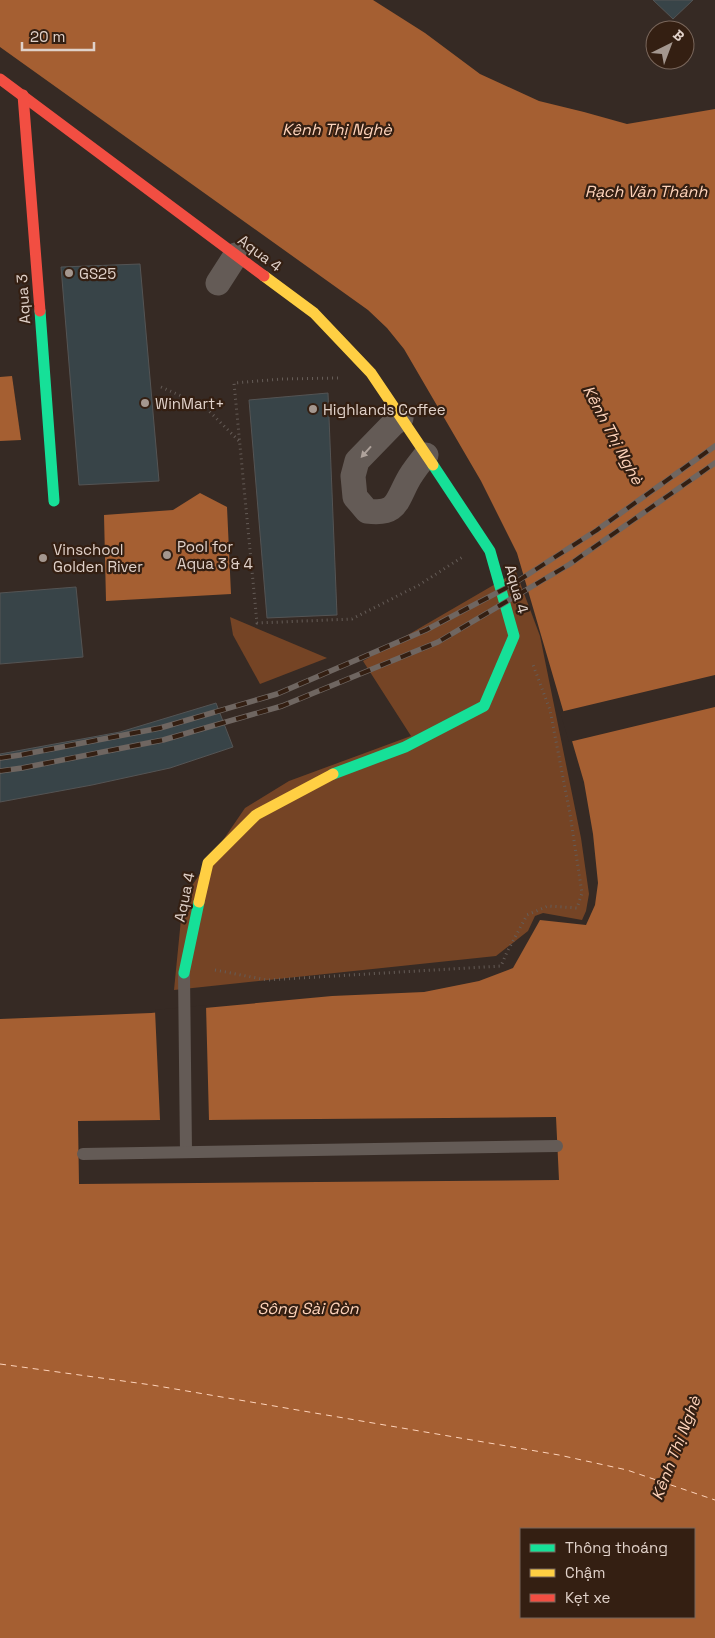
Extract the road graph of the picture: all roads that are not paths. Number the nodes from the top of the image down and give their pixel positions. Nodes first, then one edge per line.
1 (0, 79) edge
2 (22, 95) junction
3 (236, 255) junction
4 (218, 283) dead end
5 (401, 418) junction
6 (426, 456) junction
7 (54, 501) dead end
8 (184, 973) joint
9 (557, 1146) dead end
10 (186, 1152) junction
11 (83, 1154) dead end

1 - 2 street, Aqua 4
2 - 3 street, Aqua 4
2 - 7 street, Aqua 3
3 - 4 street
3 - 5 street, Aqua 4
5 - 6 street, Aqua 4
5 -> 6 street
6 - 8 street, Aqua 4
8 - 10 lane, Aqua 4
9 - 10 lane
10 - 11 lane

